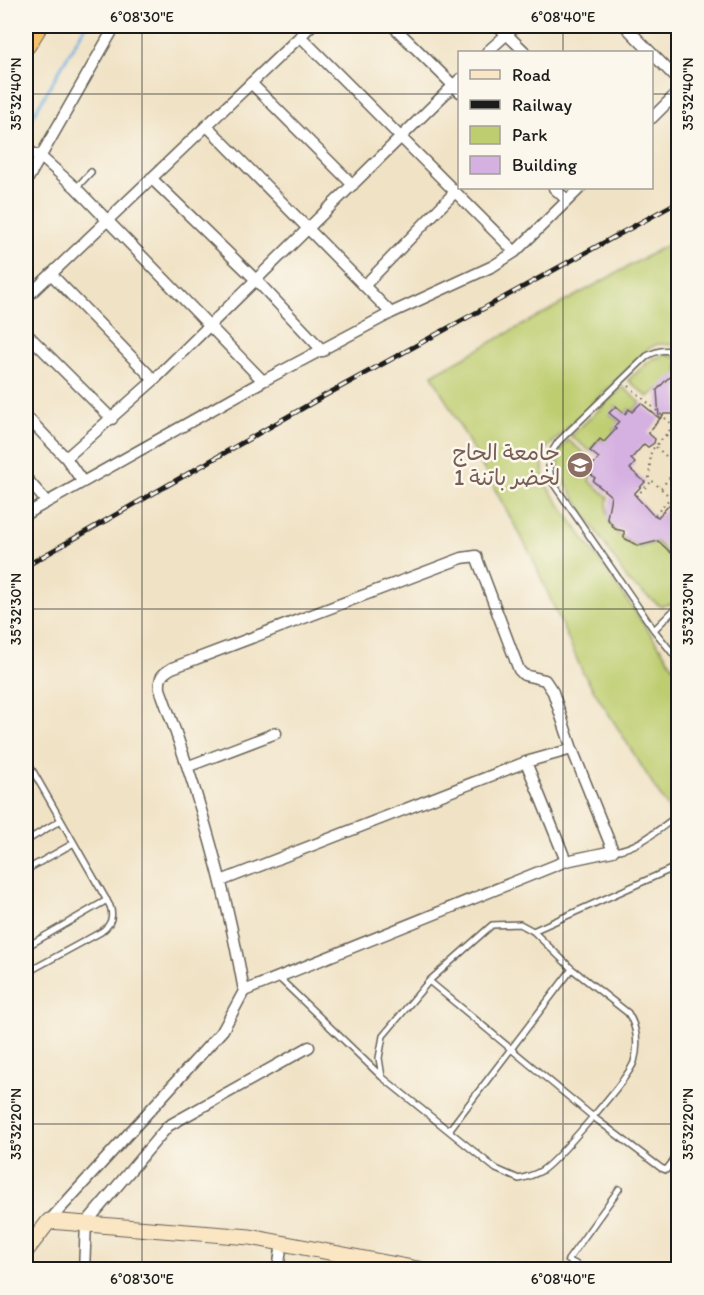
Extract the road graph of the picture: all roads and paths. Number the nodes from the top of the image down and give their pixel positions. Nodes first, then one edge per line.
1 (37, 26) edge
2 (115, 26) edge
3 (311, 26) edge
4 (393, 26) edge
5 (516, 26) edge
6 (625, 26) edge
7 (502, 30) edge
8 (300, 36) junction
9 (26, 44) edge
10 (488, 51) edge
11 (524, 51) edge
12 (650, 51) edge
13 (653, 55) edge
14 (678, 80) edge
15 (251, 83) junction
16 (457, 86) edge
17 (678, 92) edge
18 (653, 116) edge
19 (207, 126) junction
20 (401, 137) junction
21 (28, 151) edge
22 (41, 157) junction
23 (91, 172) dead end
24 (151, 178) junction
25 (26, 182) edge
26 (353, 184) junction
27 (76, 188) junction
28 (555, 189) edge
29 (579, 189) edge
30 (455, 192) junction
31 (567, 200) junction
32 (107, 220) junction
33 (308, 231) junction
34 (515, 252) junction
35 (51, 274) junction
36 (257, 280) junction
37 (364, 286) junction
38 (26, 298) edge
39 (391, 313) junction
40 (210, 324) junction
41 (26, 333) edge
42 (323, 351) junction
43 (678, 352) edge
44 (154, 380) junction
45 (622, 380) junction
46 (263, 381) junction
47 (26, 416) edge
48 (112, 419) junction
49 (678, 421) edge
50 (674, 426) junction
51 (666, 435) junction
52 (655, 446) junction
53 (678, 446) edge
54 (66, 458) junction
55 (678, 467) edge
56 (26, 478) edge
57 (82, 481) junction
58 (652, 481) junction
59 (661, 488) junction
60 (636, 496) dead end
61 (671, 497) junction
62 (46, 501) junction
63 (678, 504) edge
64 (26, 514) edge
65 (656, 515) dead end
66 (678, 606) edge
67 (654, 630) junction
68 (678, 660) edge
69 (276, 733) dead end
70 (572, 748) junction
71 (26, 759) edge
72 (526, 762) junction
73 (189, 766) junction
74 (678, 815) edge
75 (61, 820) junction
76 (26, 841) edge
77 (74, 843) junction
78 (613, 851) junction
79 (566, 861) junction
80 (678, 866) edge
81 (26, 870) edge
82 (220, 881) junction
83 (107, 900) junction
84 (533, 931) junction
85 (26, 947) edge
86 (572, 969) junction
87 (26, 973) edge
88 (276, 976) junction
89 (429, 981) junction
90 (244, 991) junction
91 (309, 1047) dead end
92 (511, 1049) junction
93 (382, 1077) junction
94 (592, 1116) junction
95 (450, 1129) junction
96 (678, 1155) edge
97 (619, 1190) dead end
98 (49, 1221) junction
99 (86, 1223) junction
100 (282, 1242) junction
101 (26, 1251) edge
102 (393, 1266) edge
103 (84, 1269) edge
104 (278, 1269) edge
105 (423, 1269) edge
106 (586, 1269) edge

1 - 9 highway
2 - 22 street
3 - 8 street
4 - 16 street
5 - 7 street
6 - 12 street
7 - 10 street
7 - 11 street
8 - 15 street
8 - 20 street
13 - 14 street
15 - 19 street
15 - 26 street
16 - 20 street
17 - 18 street
19 - 24 street
19 - 33 street
20 - 26 street
20 - 30 street
21 - 22 street
22 - 25 street
22 - 27 street
23 - 27 lane
24 - 32 street
24 - 36 street
26 - 33 street
27 - 32 street
28 - 31 street
29 - 31 street
30 - 34 street
30 - 37 street
31 - 34 street
32 - 35 street
32 - 40 street
33 - 36 street
33 - 37 street
34 - 39 street
35 - 38 street
35 - 44 street
36 - 40 street
36 - 42 street
37 - 39 street
39 - 42 street
40 - 44 street
40 - 46 street
41 - 48 street
42 - 46 street
43 - 45 lane
44 - 48 street
45 - 50 path
45 - 67 lane
46 - 57 street
47 - 54 street
48 - 54 street
49 - 50 path
50 - 51 path
51 - 52 path
51 - 53 path
52 - 55 path
52 - 58 path
54 - 57 street
55 - 59 path
56 - 62 street
57 - 62 street
58 - 59 path
58 - 60 path
59 - 61 path
61 - 63 path
61 - 65 path
62 - 64 street
66 - 67 lane
67 - 68 lane
69 - 73 street
70 - 72 street
70 - 73 street
70 - 78 street
71 - 75 lane
72 - 79 street
72 - 82 street
73 - 82 street
74 - 78 lane
75 - 76 lane
75 - 77 lane
77 - 81 lane
77 - 83 lane
78 - 79 street
79 - 88 street
80 - 84 lane
82 - 90 street
83 - 85 lane
83 - 87 lane
84 - 86 lane
84 - 89 lane
86 - 92 lane
86 - 94 lane
88 - 90 street
88 - 93 lane
89 - 92 lane
89 - 93 lane
90 - 98 street
91 - 99 street
92 - 94 lane
92 - 95 lane
93 - 95 lane
94 - 95 lane
94 - 96 lane
97 - 106 lane
98 - 99 street
98 - 101 street
99 - 100 street
99 - 103 street
100 - 102 street
100 - 104 street
102 - 105 street

